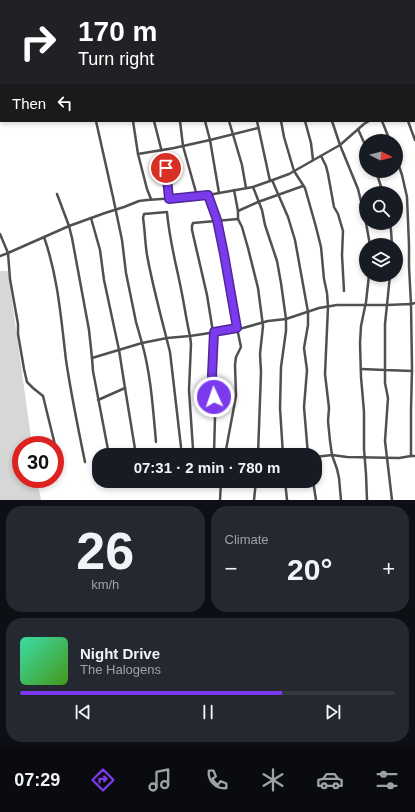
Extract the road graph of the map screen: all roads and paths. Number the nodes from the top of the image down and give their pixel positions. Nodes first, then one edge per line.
1 (96, 122) edge
2 (133, 122) edge
3 (154, 122) edge
4 (180, 122) edge
5 (205, 122) edge
6 (229, 122) edge
7 (257, 122) edge
8 (281, 122) edge
9 (305, 122) edge
10 (332, 122) edge
11 (364, 122) edge
12 (382, 122) edge
13 (408, 122) edge
14 (258, 128) junction
15 (358, 129) junction
16 (233, 134) junction
17 (360, 134) edge
18 (387, 134) edge
19 (210, 140) junction
20 (415, 140) edge
21 (340, 145) junction
22 (183, 146) junction
23 (161, 150) junction
24 (138, 154) junction
25 (320, 156) junction
26 (313, 160) junction
27 (294, 171) junction
28 (403, 178) edge
29 (271, 181) junction
30 (303, 186) junction
31 (252, 187) junction
32 (246, 188) junction
33 (234, 190) junction
34 (219, 193) junction
35 (359, 193) edge
36 (57, 194) dead end
37 (208, 195) junction
38 (278, 195) junction
39 (197, 196) junction
40 (151, 199) junction
41 (169, 199) junction
42 (258, 202) junction
43 (116, 210) junction
44 (238, 211) junction
45 (91, 218) junction
46 (238, 219) junction
47 (217, 220) junction
48 (69, 226) junction
49 (0, 234) edge
50 (44, 237) junction
51 (8, 253) junction
52 (0, 256) edge
53 (368, 282) edge
54 (389, 282) edge
55 (344, 291) dead end
56 (415, 303) edge
57 (365, 304) junction
58 (411, 304) junction
59 (387, 305) junction
60 (328, 307) junction
61 (308, 312) junction
62 (286, 319) junction
63 (262, 322) junction
64 (237, 328) junction
65 (214, 332) junction
66 (190, 336) junction
67 (166, 338) junction
68 (142, 343) junction
69 (119, 350) junction
70 (92, 358) junction
71 (361, 369) junction
72 (385, 370) junction
73 (412, 372) junction
74 (125, 388) junction
75 (98, 400) junction
76 (53, 436) edge
77 (156, 442) dead end
78 (181, 447) dead end
79 (108, 448) edge
80 (135, 448) edge
81 (193, 448) edge
82 (214, 448) edge
83 (226, 448) edge
84 (258, 448) edge
85 (283, 448) edge
86 (307, 448) edge
87 (332, 455) junction
88 (322, 456) edge
89 (413, 456) edge
90 (365, 457) junction
91 (388, 458) junction
92 (85, 462) dead end
93 (221, 488) edge
94 (255, 488) edge
95 (286, 488) edge
96 (313, 488) edge
97 (220, 500) edge
98 (254, 500) edge
99 (287, 500) edge
100 (316, 500) edge
101 (341, 500) edge
102 (367, 500) edge
103 (392, 500) edge

1 - 43 street
2 - 24 street
3 - 23 street
4 - 22 street
5 - 19 street
6 - 16 street
7 - 14 street
8 - 27 street
9 - 26 street
10 - 21 street
11 - 15 street
12 - 18 street
13 - 20 street
14 - 16 street
14 - 29 street
15 - 17 street
15 - 21 street
16 - 19 street
16 - 32 street
19 - 22 street
19 - 34 street
21 - 25 street
21 - 35 street
22 - 23 street
22 - 39 street
23 - 24 street
23 - 41 street
24 - 40 street
25 - 26 street
25 - 55 street
26 - 27 street
27 - 29 street
27 - 30 street
28 - 58 street
29 - 31 street
29 - 38 street
30 - 38 street
30 - 60 street
31 - 32 street
31 - 42 street
32 - 33 street
33 - 34 street
33 - 44 street
34 - 37 street
36 - 48 street
37 - 39 street
37 - 47 street
38 - 42 street
38 - 61 street
39 - 41 street
40 - 41 street
40 - 43 street
42 - 44 street
42 - 62 street
43 - 45 street
43 - 68 street
44 - 46 street
45 - 48 street
45 - 69 street
46 - 47 street
46 - 63 street
47 - 64 street
47 - 65 street
48 - 50 street
48 - 70 street
49 - 51 street
50 - 51 street
50 - 92 street
51 - 52 street
51 - 76 street
53 - 57 street
54 - 59 street
56 - 58 street
57 - 59 street
57 - 60 street
57 - 71 street
58 - 59 street
58 - 73 street
59 - 72 street
60 - 61 street
60 - 87 street
61 - 62 street
61 - 86 street
62 - 63 street
62 - 85 street
63 - 64 street
63 - 84 street
64 - 65 street
64 - 83 street
65 - 66 street
65 - 82 street
66 - 67 street
66 - 67 street
66 - 81 street
67 - 68 street
67 - 78 street
68 - 69 street
68 - 77 street
69 - 70 street
69 - 74 street
70 - 75 street
71 - 72 street
71 - 90 street
72 - 73 street
72 - 91 street
73 - 89 street
74 - 75 street
74 - 80 street
75 - 79 street
87 - 88 street
87 - 90 street
87 - 101 street
89 - 91 street
90 - 91 street
90 - 102 street
91 - 103 street
93 - 97 street
94 - 98 street
95 - 99 street
96 - 100 street

